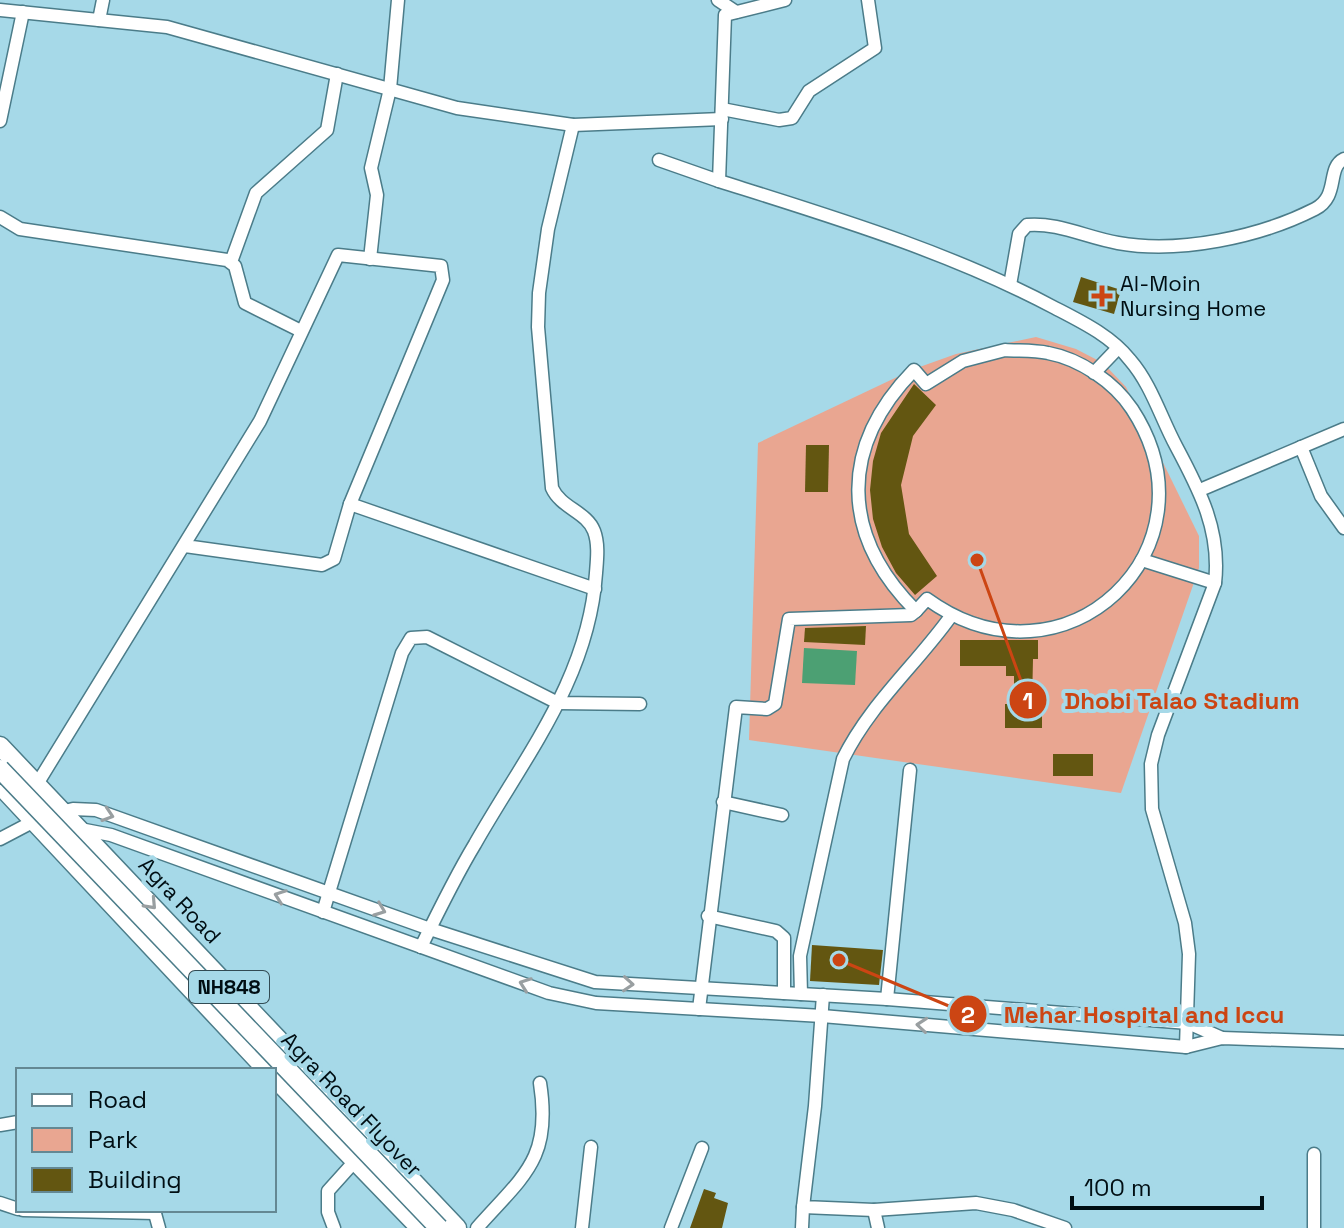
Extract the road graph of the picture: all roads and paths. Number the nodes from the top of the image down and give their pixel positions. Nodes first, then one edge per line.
1 (37, 0) edge
2 (103, 0) edge
3 (398, 0) edge
4 (718, 0) edge
5 (785, 0) edge
6 (868, 0) edge
7 (0, 10) edge
8 (23, 12) junction
9 (736, 12) junction
10 (39, 14) junction
11 (99, 20) junction
12 (337, 74) junction
13 (390, 89) junction
14 (722, 114) junction
15 (0, 121) edge
16 (573, 125) junction
17 (1344, 159) edge
18 (659, 160) dead end
19 (719, 181) junction
20 (0, 217) edge
21 (370, 259) junction
22 (231, 262) junction
23 (1010, 285) junction
24 (301, 331) junction
25 (1118, 348) junction
26 (1094, 373) junction
27 (1344, 429) edge
28 (1301, 447) junction
29 (1200, 490) junction
30 (350, 504) junction
31 (1344, 528) edge
32 (185, 546) junction
33 (1142, 560) junction
34 (1215, 583) junction
35 (595, 589) junction
36 (916, 611) junction
37 (951, 616) junction
38 (558, 703) junction
39 (640, 704) dead end
40 (0, 746) edge
41 (0, 769) edge
42 (910, 770) dead end
43 (36, 784) junction
44 (0, 785) edge
45 (723, 802) junction
46 (63, 811) junction
47 (27, 815) junction
48 (782, 815) dead end
49 (80, 829) junction
50 (46, 835) junction
51 (0, 839) edge
52 (331, 892) junction
53 (323, 912) junction
54 (708, 916) junction
55 (430, 929) junction
56 (421, 947) junction
57 (700, 989) junction
58 (784, 993) junction
59 (801, 994) junction
60 (823, 995) junction
61 (887, 999) junction
62 (699, 1009) junction
63 (822, 1016) junction
64 (1188, 1023) junction
65 (1222, 1038) junction
66 (1344, 1042) edge
67 (1186, 1047) junction
68 (261, 1068) edge
69 (276, 1083) edge
70 (540, 1083) dead end
71 (591, 1147) dead end
72 (702, 1148) dead end
73 (1314, 1154) dead end
74 (355, 1161) junction
75 (803, 1207) junction
76 (874, 1210) junction
77 (155, 1212) edge
78 (159, 1228) edge
79 (334, 1228) edge
80 (420, 1228) edge
81 (439, 1228) edge
82 (457, 1228) edge
83 (477, 1228) edge
84 (582, 1228) edge
85 (671, 1228) edge
86 (802, 1228) edge
87 (878, 1228) edge
88 (1065, 1228) edge
89 (1314, 1228) edge

1 - 10 street
2 - 11 street
3 - 13 street
4 - 9 street
5 - 9 street
6 - 14 street
7 - 8 street
8 - 10 street
8 - 15 street
9 - 14 street
10 - 11 street
11 - 12 street
12 - 13 street
12 - 22 street
13 - 16 street
13 - 21 street
14 - 16 street
14 - 19 street
16 - 35 street
17 - 23 street
18 - 19 street
19 - 23 street
20 - 22 street
21 - 24 street
21 - 30 street
22 - 24 street
23 - 25 street
24 - 32 street
25 - 26 street
25 - 29 street
26 - 33 street
26 - 36 street
27 - 28 street
28 - 29 street
28 - 31 street
29 - 34 street
30 - 32 street
30 - 35 street
32 - 43 street
33 - 34 street
33 - 37 street
34 - 64 street
35 - 38 street
36 - 37 street
36 - 45 street
37 - 59 street
38 - 39 street
38 - 52 street
38 - 55 street
40 - 43 highway, Agra Road / NH848
41 - 81 highway, Agra Road Flyover, bridge
42 - 61 street
43 - 46 highway, Agra Road / NH848
43 - 47 street
44 - 47 highway, NH848
45 - 48 street
45 - 54 street
46 - 47 street
46 - 49 highway, Agra Road / NH848
46 -> 52 street
47 - 50 highway, NH848
47 - 51 street
49 - 50 street
53 -> 49 street
49 -> 82 highway, Agra Road / NH848
50 - 68 highway, NH848
52 - 53 street
52 -> 55 street
53 - 56 street
54 - 57 street
54 - 58 street
55 - 56 street
55 -> 57 street
62 -> 56 street
57 - 58 street
57 - 62 street
58 - 59 street
59 - 60 street
60 - 61 street
60 - 63 street
61 - 64 street
62 - 63 street
67 -> 63 street
63 - 75 street
64 - 65 street
64 - 67 street
65 - 66 street
65 - 67 street
69 - 74 highway, NH848
70 - 83 street
71 - 84 street
72 - 85 street
73 - 89 street
74 - 79 street
74 - 80 highway, NH848
75 - 76 street
75 - 86 street
76 - 87 street
76 - 88 street
77 - 78 street

